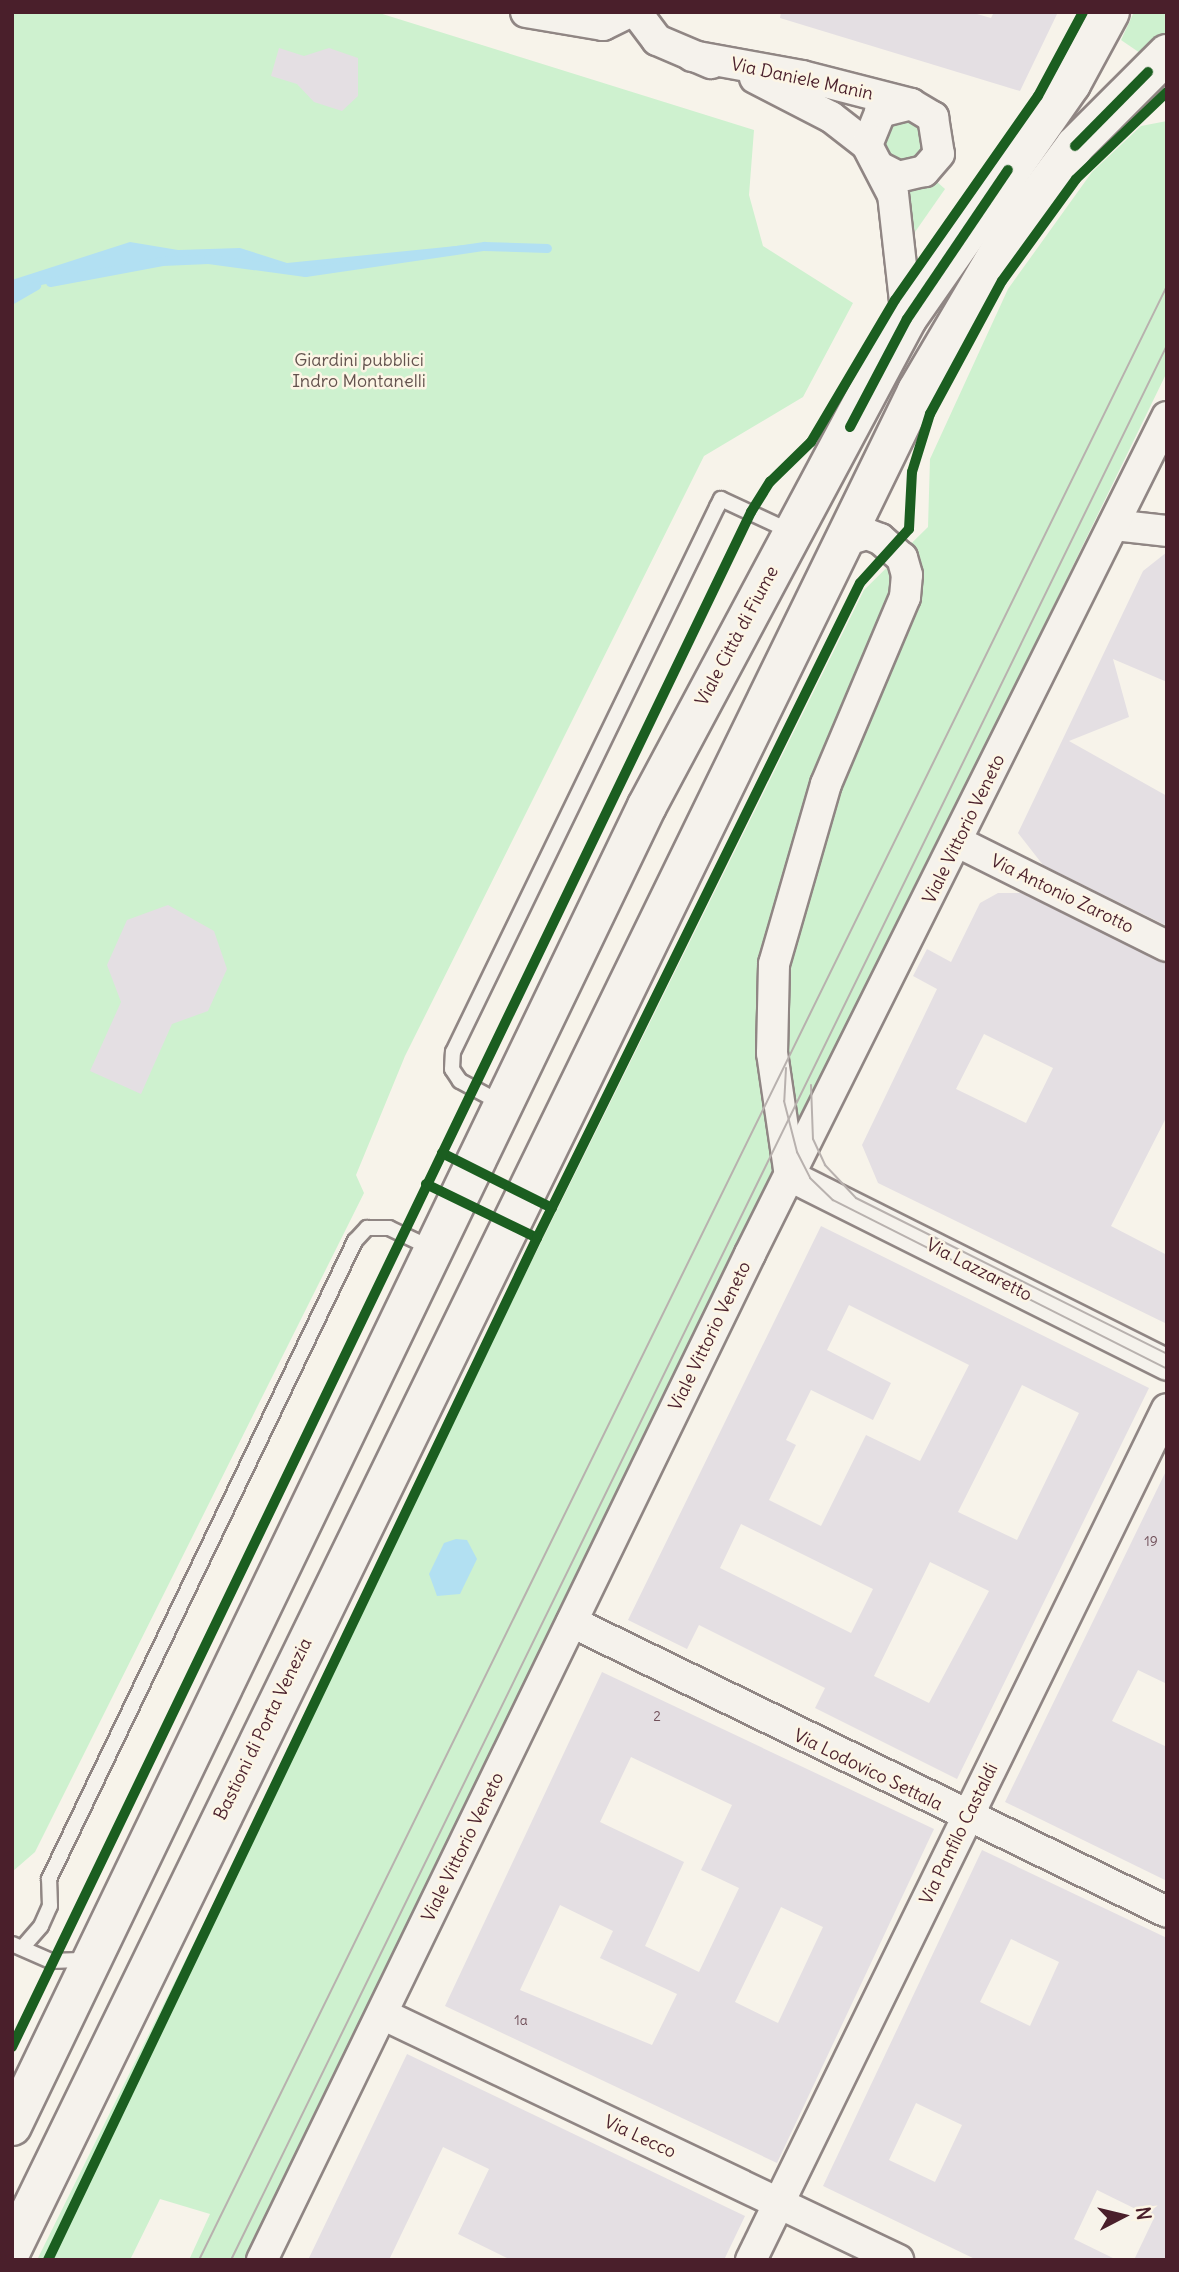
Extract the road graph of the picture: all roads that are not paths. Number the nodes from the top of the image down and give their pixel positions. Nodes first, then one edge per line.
1 (526, 12) edge
2 (630, 12) edge
3 (636, 12) edge
4 (1110, 12) edge
5 (1167, 54) edge
6 (692, 56) junction
7 (911, 104) junction
8 (873, 156) junction
9 (907, 319) junction
10 (1167, 417) edge
11 (1114, 525) junction
12 (1167, 531) edge
13 (792, 532) junction
14 (844, 541) junction
15 (958, 842) junction
16 (1167, 946) edge
17 (502, 1104) junction
18 (790, 1176) junction
19 (431, 1248) junction
20 (1167, 1365) edge
21 (1167, 1409) edge
22 (572, 1622) junction
23 (967, 1818) junction
24 (1167, 1912) edge
25 (17, 1946) edge
26 (89, 1960) junction
27 (382, 2014) junction
28 (12, 2126) edge
29 (779, 2203) junction
30 (12, 2249) edge
31 (262, 2260) edge
32 (751, 2260) edge
33 (898, 2260) edge

1 - 2 street
3 - 6 street, Via Daniele Manin
4 - 9 main road, Viale Città di Fiume
5 - 14 main road
6 - 7 street, Via Daniele Manin
6 - 8 street, Via Daniele Manin
7 - 8 street, Via Daniele Manin
7 - 8 street, Via Daniele Manin
8 - 9 street
9 - 13 main road, Viale Città di Fiume
10 - 11 street, Viale Vittorio Veneto
11 - 12 street
11 - 15 street, Viale Vittorio Veneto
13 - 17 main road, Viale Città di Fiume
13 - 17 lane
14 - 18 street
14 - 30 main road, Bastioni di Porta Venezia
15 - 16 street, Via Antonio Zarotto
15 - 18 street, Viale Vittorio Veneto
17 - 19 main road, Viale Città di Fiume
18 - 20 street, Via Lazzaretto
18 - 22 street, Viale Vittorio Veneto
19 - 25 lane
19 - 26 main road
21 - 23 street, Via Panfilo Castaldi
22 - 23 street, Via Lodovico Settala
22 - 27 street, Viale Vittorio Veneto
23 - 24 street, Via Lodovico Settala
23 - 29 street, Via Panfilo Castaldi
25 - 26 lane
26 - 28 main road
27 - 29 street, Via Lecco
27 - 31 street, Viale Vittorio Veneto
29 - 32 street, Via Panfilo Castaldi
29 - 33 street, Via Lecco

